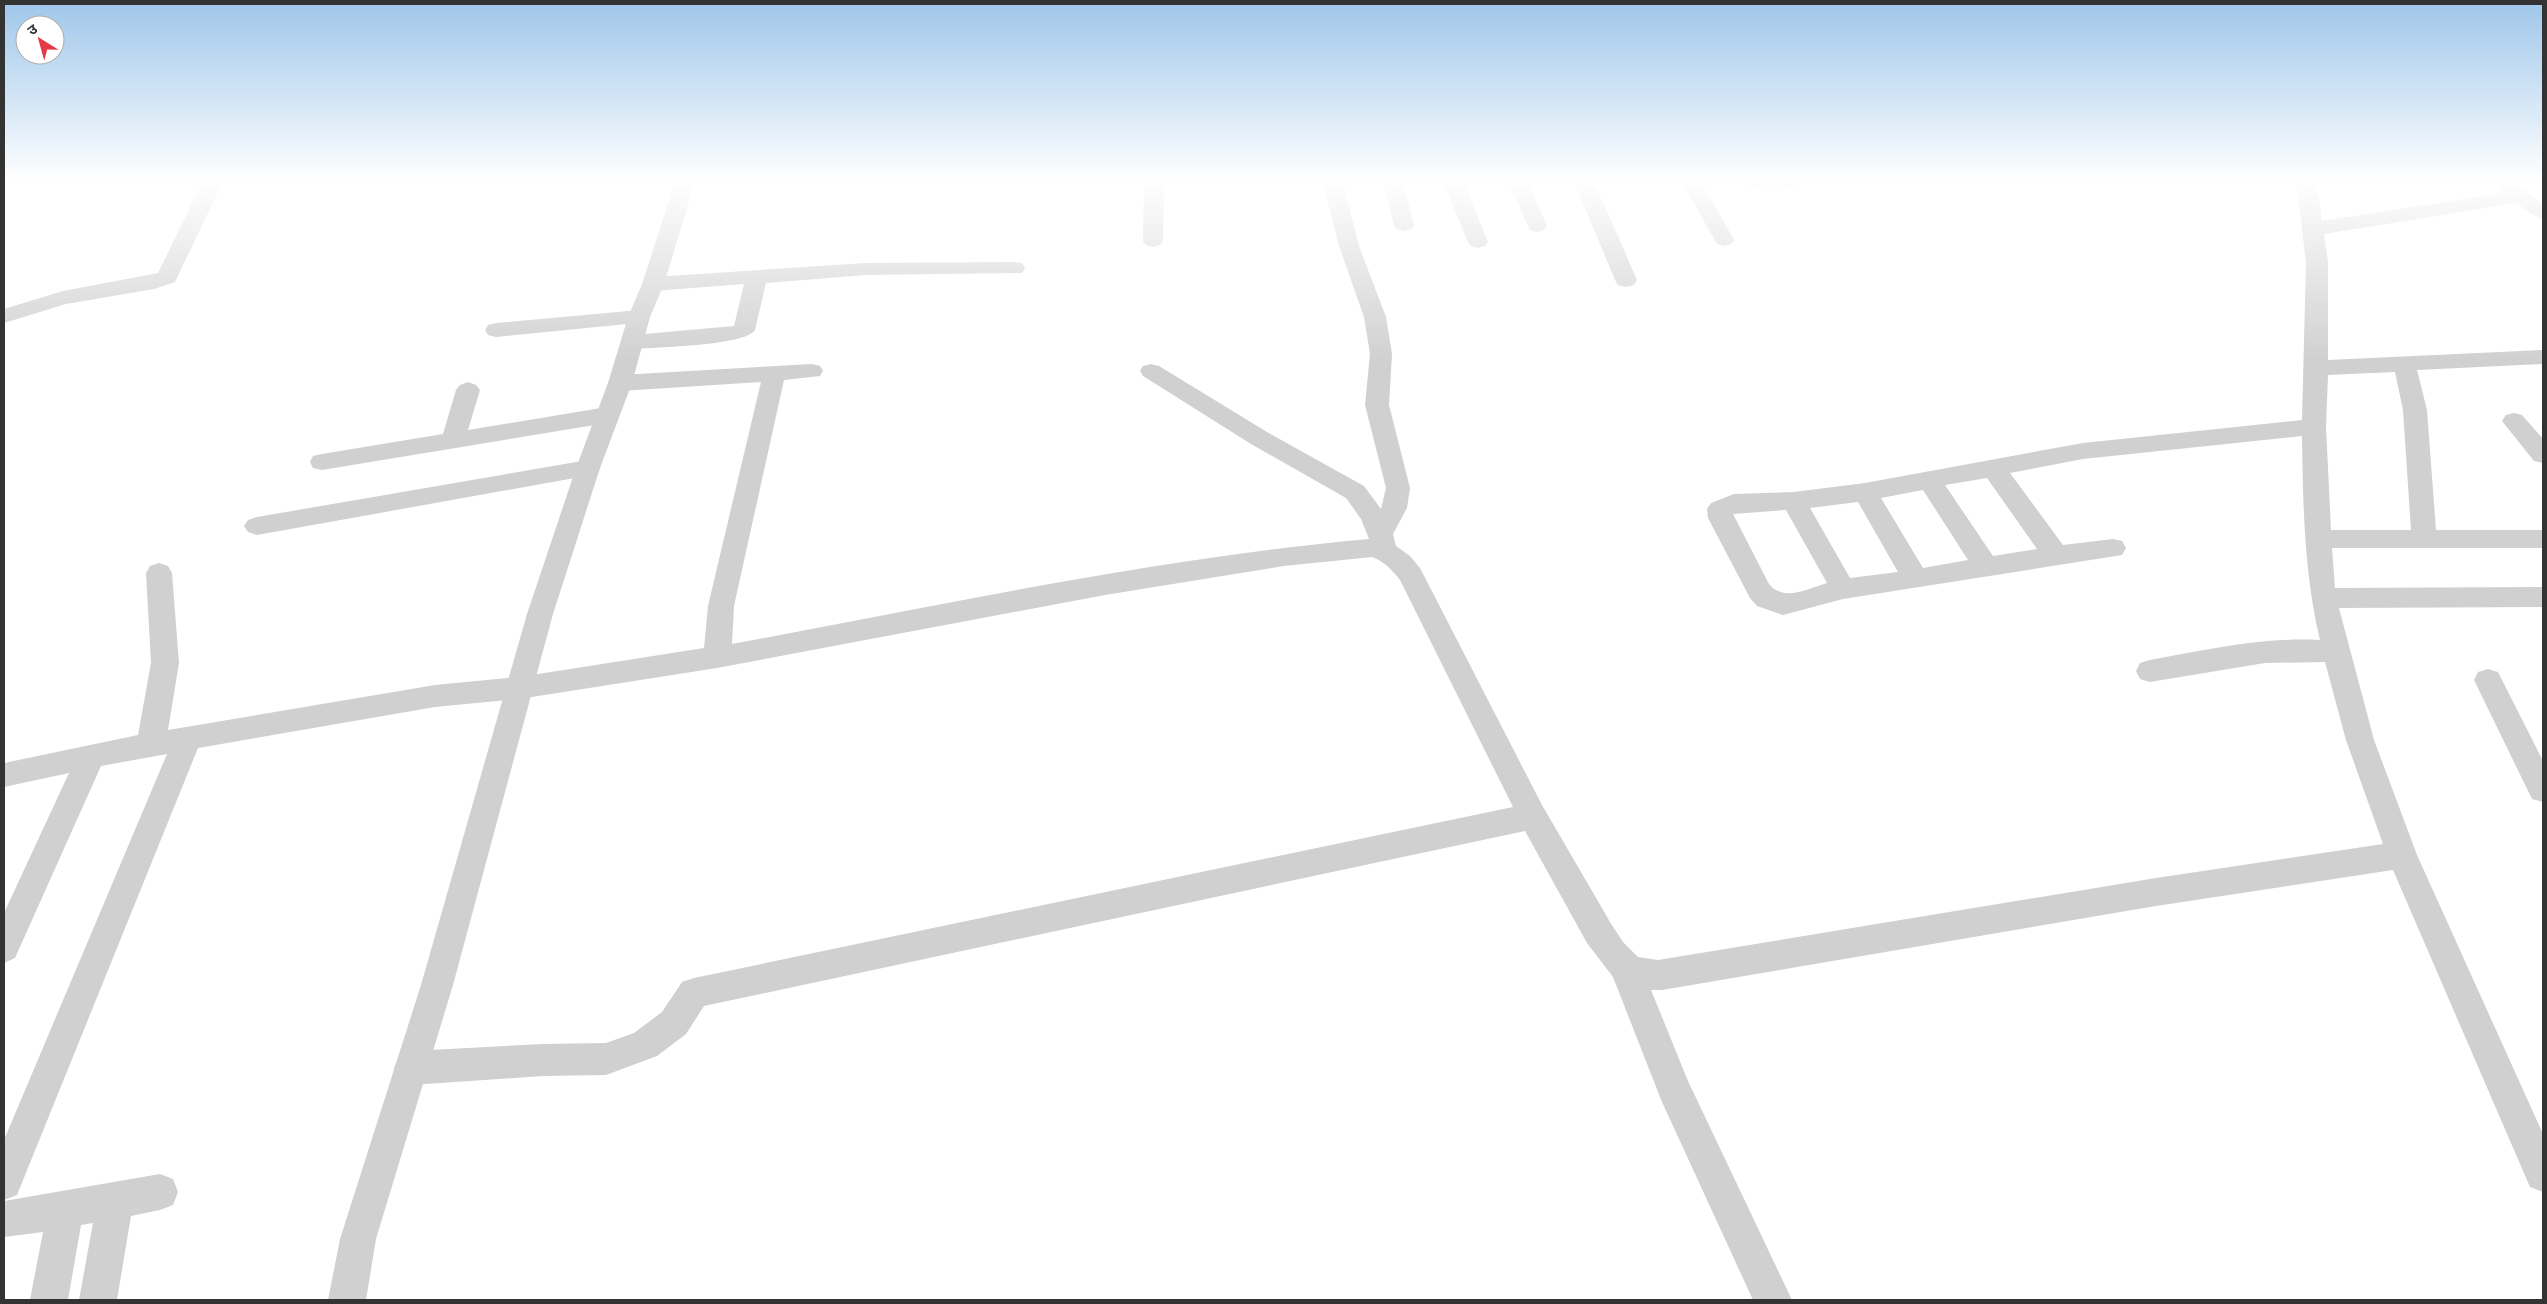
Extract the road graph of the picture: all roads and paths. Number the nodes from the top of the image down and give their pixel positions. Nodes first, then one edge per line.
1 (185, 240) edge
2 (667, 240) edge
3 (1347, 240) edge
4 (1609, 240) edge
5 (2314, 240) edge
6 (1014, 268) dead end
7 (757, 276) junction
8 (1626, 280) dead end
9 (653, 284) junction
10 (4, 316) edge
11 (636, 329) junction
12 (496, 330) dead end
13 (2543, 357) edge
14 (2404, 363) junction
15 (2318, 368) junction
16 (812, 371) dead end
17 (1151, 371) dead end
18 (774, 374) junction
19 (620, 382) junction
20 (468, 390) dead end
21 (607, 415) junction
22 (2514, 421) dead end
23 (2314, 427) junction
24 (453, 440) junction
25 (2543, 455) edge
26 (322, 462) dead end
27 (1992, 467) junction
28 (588, 468) junction
29 (1929, 480) junction
30 (1865, 492) junction
31 (1794, 501) junction
32 (257, 526) dead end
33 (2318, 539) junction
34 (2543, 539) edge
35 (2424, 540) junction
36 (1384, 544) junction
37 (2113, 548) dead end
38 (2056, 554) junction
39 (1987, 568) junction
40 (160, 573) dead end
41 (1916, 579) junction
42 (1843, 589) junction
43 (2543, 597) edge
44 (2324, 598) junction
45 (2336, 652) junction
46 (717, 657) junction
47 (2150, 671) dead end
48 (2488, 680) dead end
49 (519, 688) junction
50 (188, 738) junction
51 (151, 745) junction
52 (2534, 753) edge
53 (91, 756) junction
54 (4, 775) edge
55 (2543, 790) edge
56 (1533, 816) junction
57 (2402, 855) junction
58 (4, 948) edge
59 (1626, 967) junction
60 (411, 1068) junction
61 (2543, 1174) edge
62 (4, 1182) edge
63 (160, 1192) dead end
64 (115, 1201) junction
65 (65, 1210) junction
66 (4, 1219) edge
67 (49, 1300) edge
68 (98, 1300) edge
69 (347, 1300) edge
70 (1773, 1300) edge

1 - 10 street
2 - 9 street
3 - 36 street
4 - 8 street
5 - 15 street
6 - 7 street
7 - 9 street
7 - 11 street
9 - 11 street
11 - 12 street
11 - 19 street
13 - 14 street
14 - 15 street
14 - 35 street
15 - 23 street
16 - 18 street
17 - 36 street
18 - 19 street
18 - 46 street
19 - 21 street
20 - 24 street
21 - 24 street
21 - 28 street
22 - 25 street
23 - 27 street
23 - 33 street
24 - 26 street
27 - 29 street
27 - 38 street
28 - 32 street
28 - 49 street
29 - 30 street
29 - 39 street
30 - 31 street
30 - 41 street
31 - 42 street
31 - 42 street
33 - 35 street
33 - 44 street
34 - 35 street
36 - 46 street
36 - 56 street
37 - 38 street
38 - 39 street
39 - 41 street
40 - 51 street
41 - 42 street
43 - 44 street
44 - 45 street
45 - 47 street
45 - 57 street
46 - 49 street
48 - 52 street
49 - 50 street
49 - 60 street
50 - 51 street
50 - 62 street
51 - 53 street
52 - 55 street
53 - 54 street
53 - 58 street
56 - 59 street
56 - 60 street
57 - 59 street
57 - 61 street
59 - 70 street
60 - 69 street
63 - 64 street
64 - 65 street
64 - 68 street
65 - 66 street
65 - 67 street

